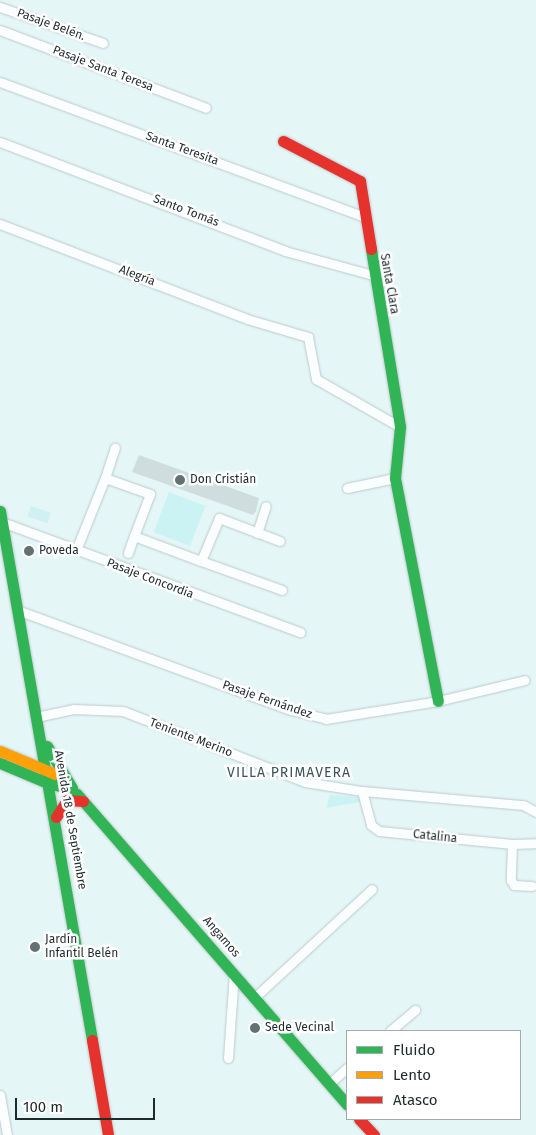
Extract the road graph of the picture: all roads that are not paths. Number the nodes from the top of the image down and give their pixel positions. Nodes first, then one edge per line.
1 (0, 7) edge
2 (0, 30) edge
3 (103, 44) dead end
4 (0, 82) edge
5 (206, 108) dead end
6 (283, 141) dead end
7 (0, 142) edge
8 (364, 217) junction
9 (0, 224) edge
10 (373, 275) junction
11 (400, 427) junction
12 (115, 448) dead end
13 (105, 478) junction
14 (395, 478) junction
15 (347, 488) dead end
16 (266, 506) dead end
17 (1, 516) edge
18 (257, 533) junction
19 (134, 536) junction
20 (280, 541) dead end
21 (76, 550) junction
22 (128, 553) dead end
23 (201, 560) junction
24 (282, 590) dead end
25 (18, 610) junction
26 (300, 632) dead end
27 (525, 680) dead end
28 (438, 701) junction
29 (36, 717) junction
30 (40, 735) junction
31 (0, 751) edge
32 (0, 764) edge
33 (48, 770) junction
34 (50, 784) junction
35 (72, 788) junction
36 (362, 791) junction
37 (83, 801) junction
38 (536, 812) edge
39 (56, 817) junction
40 (536, 842) edge
41 (512, 844) junction
42 (532, 886) dead end
43 (372, 889) dead end
44 (234, 973) junction
45 (255, 998) junction
46 (415, 1010) dead end
47 (391, 1030) edge
48 (228, 1058) dead end
49 (346, 1069) edge
50 (329, 1084) junction
51 (0, 1095) edge
52 (346, 1104) edge
53 (360, 1120) edge
54 (3, 1126) edge
55 (370, 1133) edge
56 (7, 1135) edge
57 (108, 1135) edge

1 - 3 street, Pasaje Belén.
2 - 5 street, Pasaje Santa Teresa
4 - 8 street, Santa Teresita
6 - 8 street, Santa Clara
7 - 10 street, Santo Tomás
8 - 10 street, Santa Clara
9 - 11 street, Alegría
10 - 11 street, Santa Clara
11 - 14 street, Santa Clara
12 - 13 street
13 - 19 street
13 - 21 street
14 - 15 street
14 - 28 street, Santa Clara
16 - 18 street
17 - 21 street, Pasaje Concordia
17 - 25 street, Avenida 18 de Septiembre
18 - 20 street
18 - 23 street
19 - 22 street
19 - 23 street
21 - 26 street, Pasaje Concordia
23 - 24 street
25 - 28 street, Pasaje Fernández
25 - 29 street, Avenida 18 de Septiembre
27 - 28 street, Pasaje Fernández
29 - 30 street, Avenida 18 de Septiembre
29 - 36 street, Teniente Merino
30 - 33 street, Avenida 18 de Septiembre
30 - 35 street
31 - 33 street, Angamos
32 - 34 street
33 - 34 street, Avenida 18 de Septiembre
33 - 35 street, Angamos
34 - 35 street
34 - 39 street, Avenida 18 de Septiembre
35 - 37 street, Angamos
36 - 38 street, Teniente Merino
36 - 41 street, Catalina
37 - 39 street
37 - 44 street, Angamos
39 - 57 street, Avenida 18 de Septiembre
40 - 41 street, Catalina
41 - 42 street
43 - 45 street
44 - 45 street, Angamos
44 - 48 street
45 - 50 street, Angamos
46 - 47 street
49 - 50 street
50 - 52 street, Angamos
51 - 54 street
53 - 55 street
54 - 56 street

